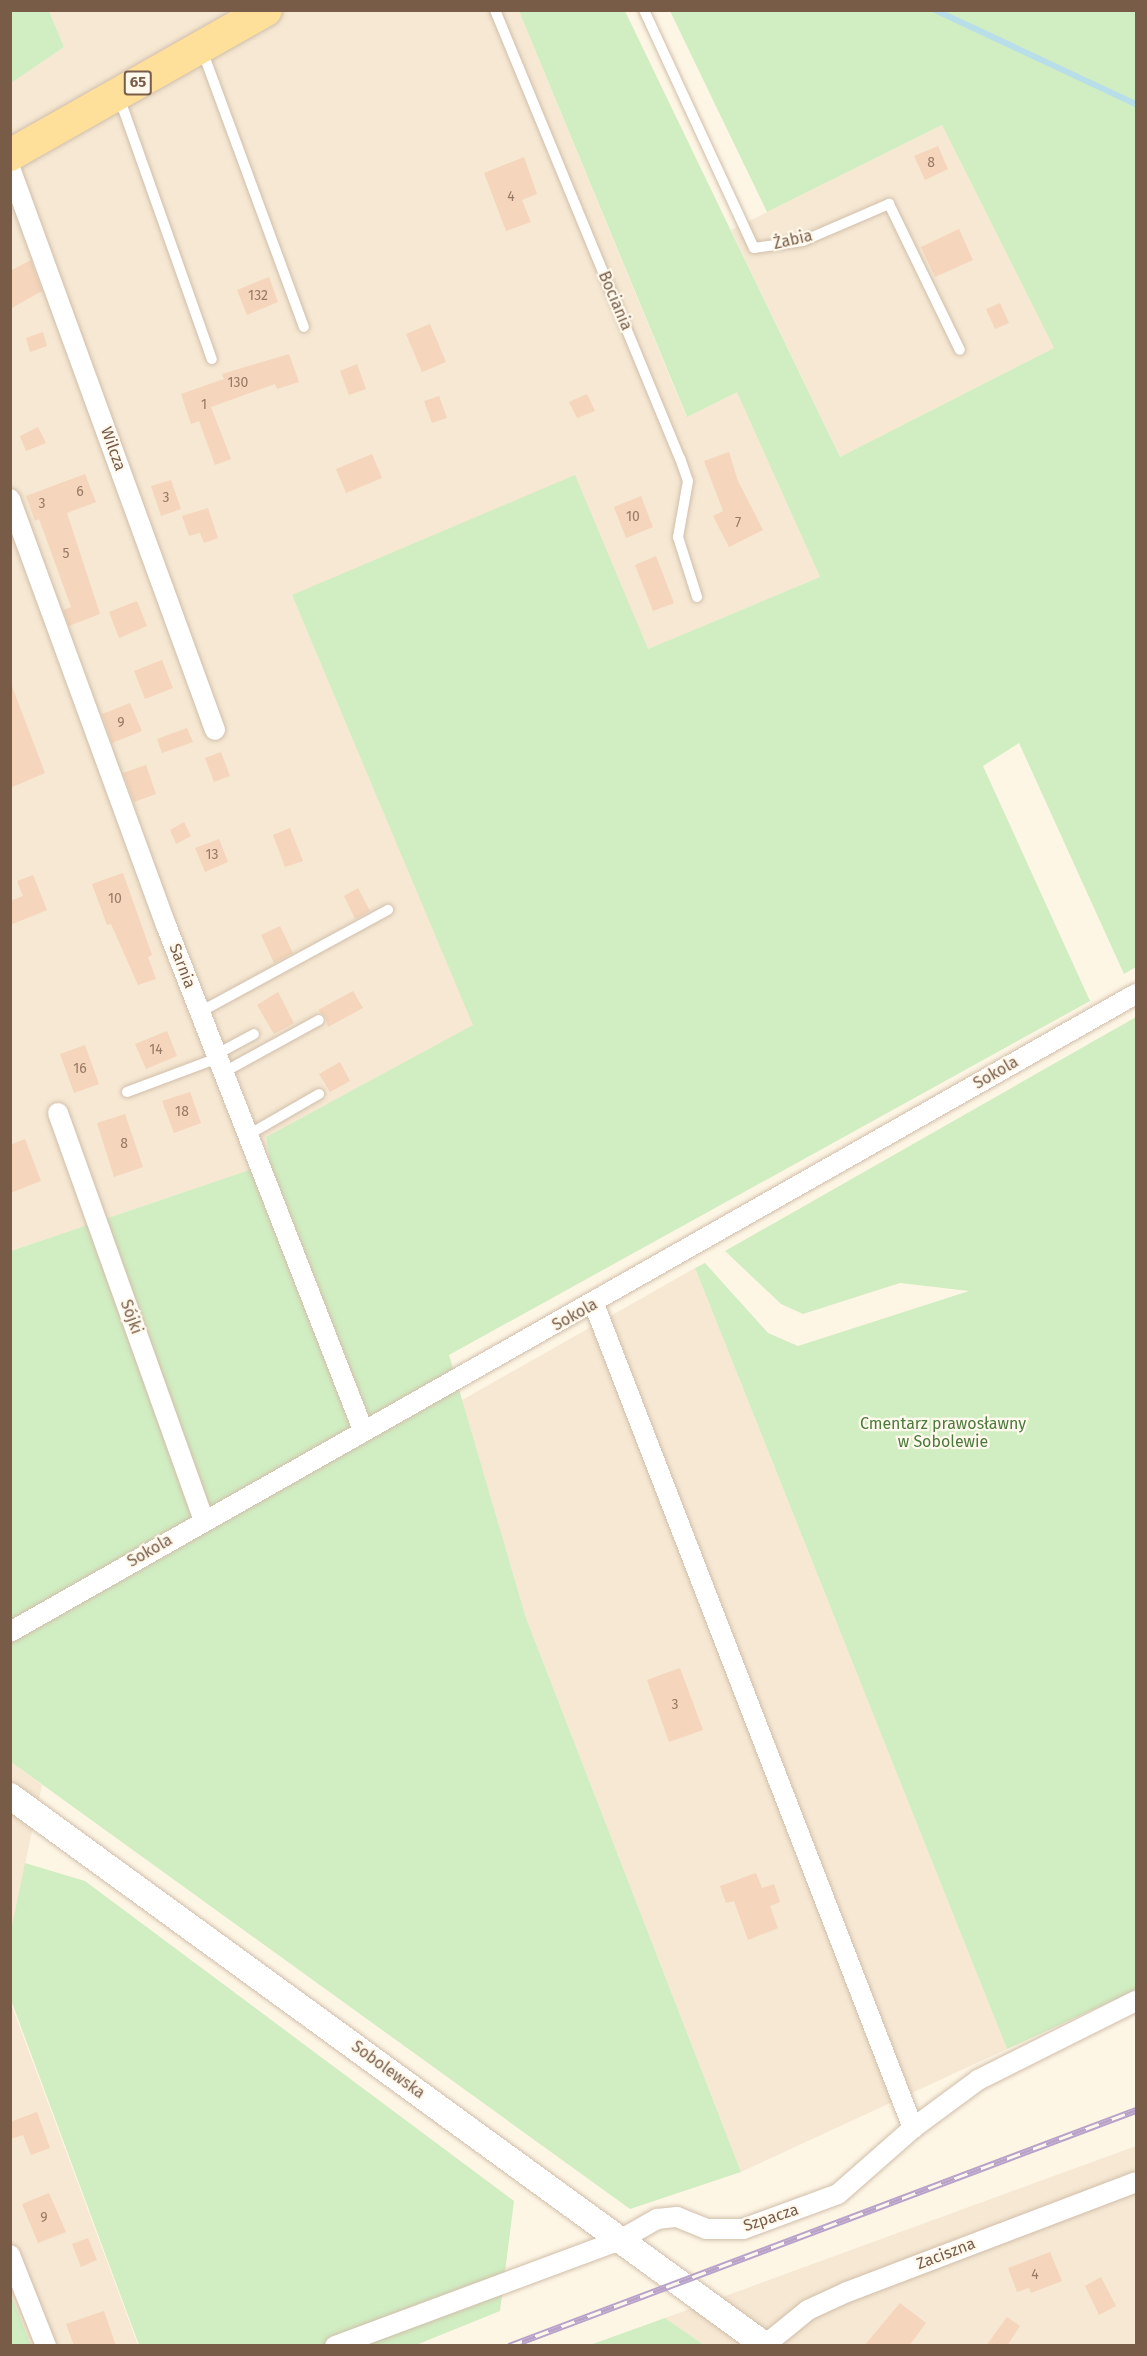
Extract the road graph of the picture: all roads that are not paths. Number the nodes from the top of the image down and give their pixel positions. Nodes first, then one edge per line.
1 (266, 10) edge
2 (495, 10) edge
3 (644, 10) edge
4 (233, 19) edge
5 (201, 47) junction
6 (118, 94) junction
7 (10, 155) edge
8 (10, 168) edge
9 (304, 327) dead end
10 (960, 350) dead end
11 (212, 359) dead end
12 (10, 499) edge
13 (697, 597) dead end
14 (215, 730) dead end
15 (388, 910) dead end
16 (1137, 994) edge
17 (200, 1012) junction
18 (319, 1020) dead end
19 (254, 1035) dead end
20 (220, 1062) junction
21 (127, 1092) dead end
22 (319, 1094) dead end
23 (58, 1113) dead end
24 (248, 1135) junction
25 (594, 1304) junction
26 (363, 1431) junction
27 (204, 1520) junction
28 (10, 1632) edge
29 (10, 1796) edge
30 (1137, 2001) edge
31 (913, 2128) junction
32 (1137, 2182) edge
33 (620, 2240) junction
34 (10, 2255) edge
35 (765, 2345) edge
36 (46, 2346) edge
37 (335, 2346) edge

1 - 4 main road, 65
2 - 13 lane, Bociania
3 - 10 lane, Żabia
4 - 5 main road, 65
5 - 6 main road, 65
5 - 9 lane
6 - 7 main road, 65
6 - 11 lane
8 - 14 street, Wilcza
12 - 17 street, Sarnia
15 - 17 lane
16 - 25 street, Sokola
17 - 20 street, Sarnia
18 - 20 lane
19 - 20 lane
20 - 21 lane
20 - 24 street, Sarnia
22 - 24 lane
23 - 27 street, Sójki
24 - 26 street, Sarnia
25 - 26 street, Sokola
25 - 31 street
26 - 27 street, Sokola
27 - 28 street, Sokola
29 - 33 street, Sobolewska
30 - 31 street, Szpacza
31 - 33 street, Szpacza
32 - 35 street, Zaciszna
33 - 35 street, Sobolewska
33 - 37 street, Szpacza
34 - 36 street

